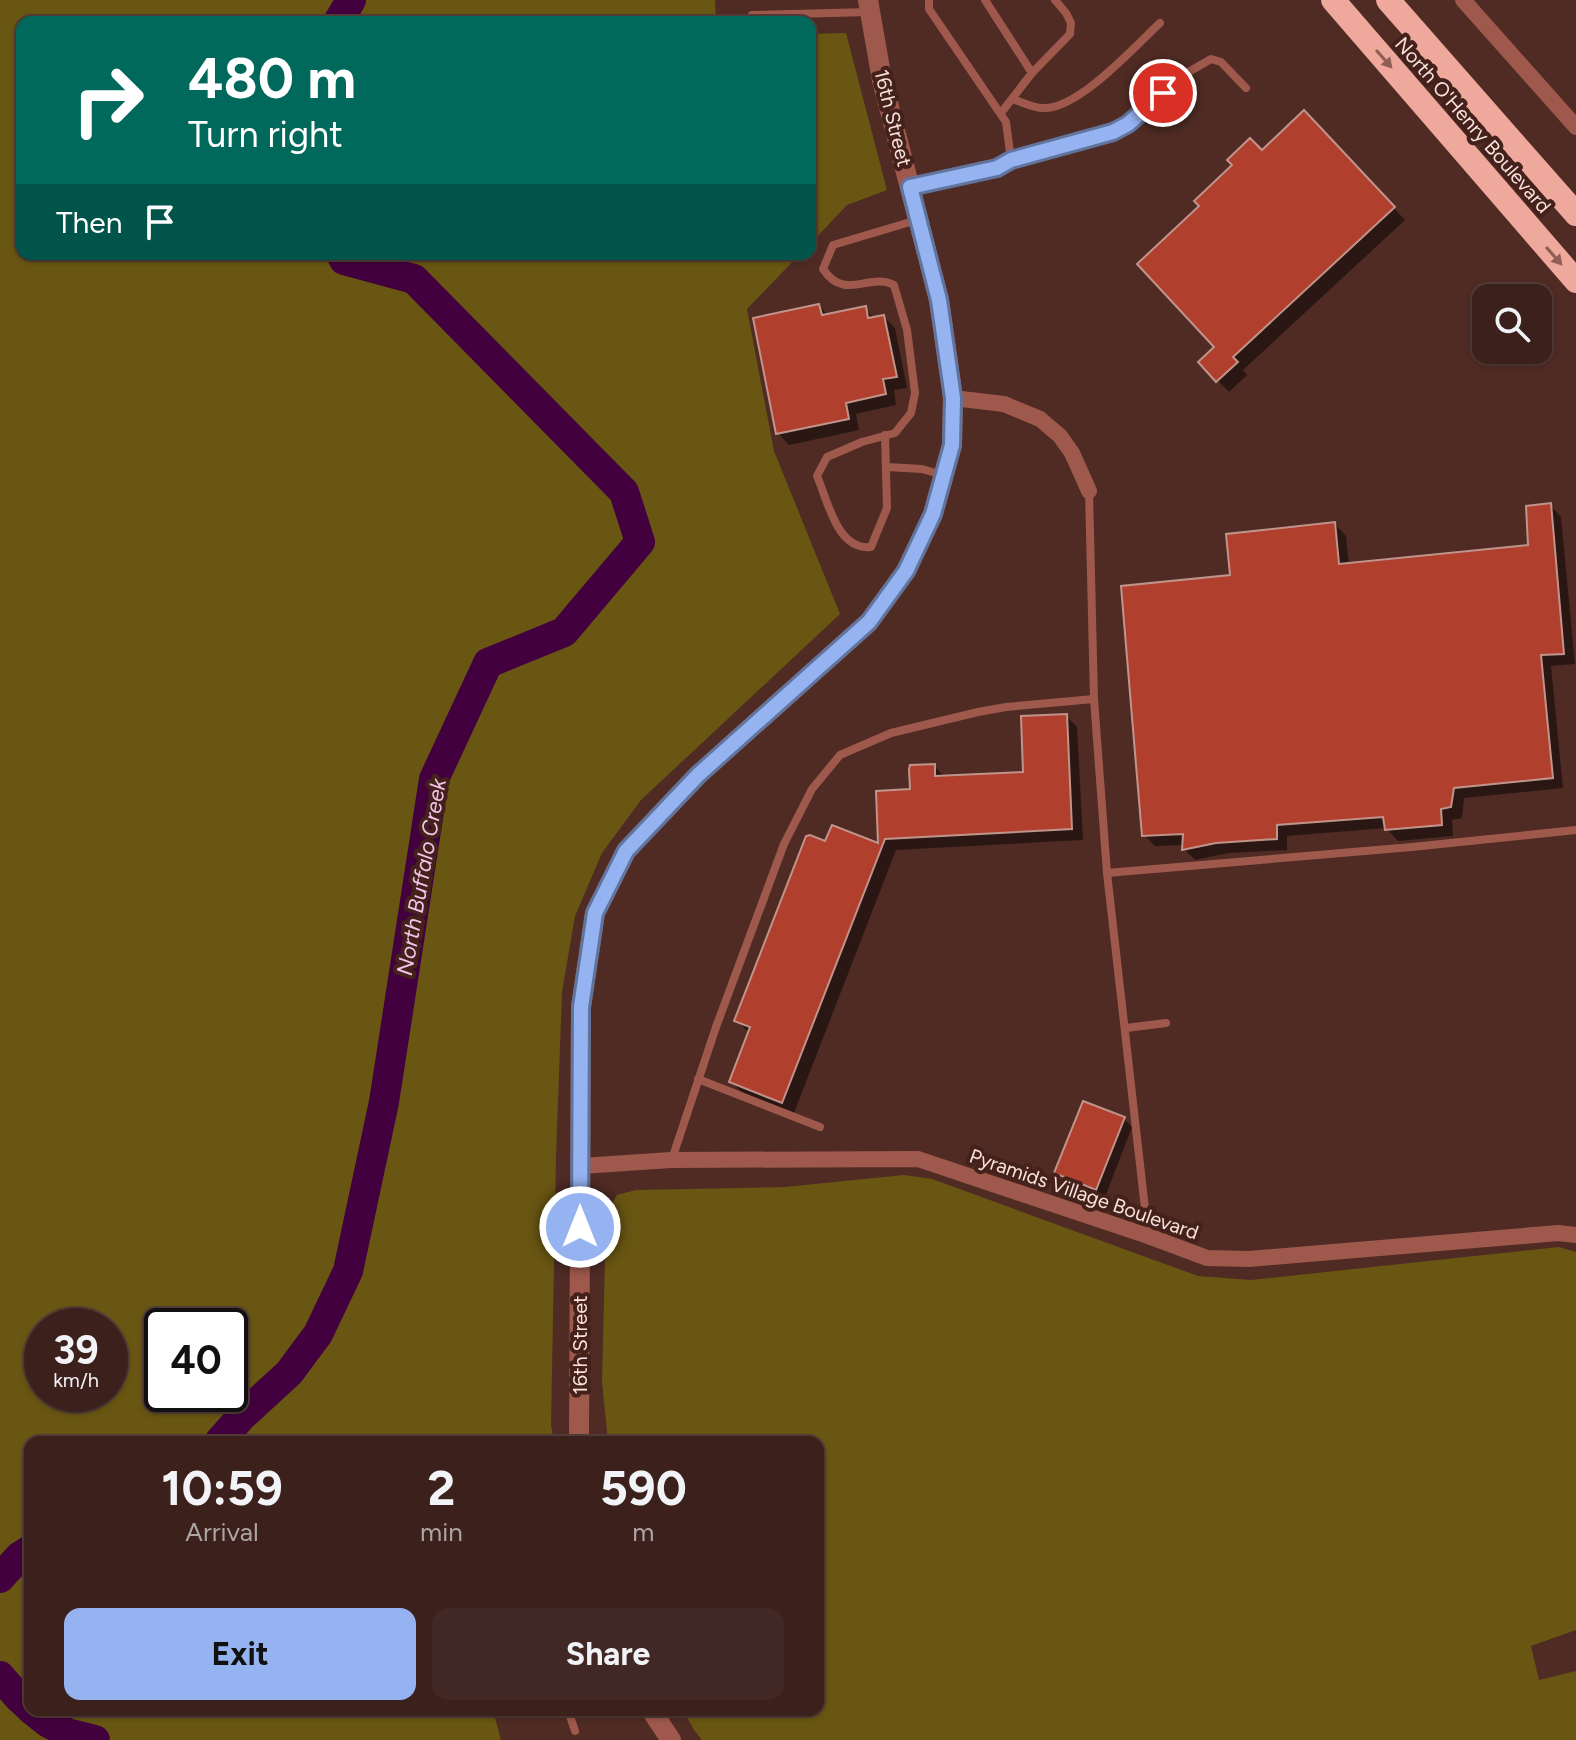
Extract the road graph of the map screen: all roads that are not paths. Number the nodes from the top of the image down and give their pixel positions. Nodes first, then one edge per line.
1 (929, 0) edge
2 (985, 0) edge
3 (1055, 0) edge
4 (1333, 0) edge
5 (1388, 0) edge
6 (1463, 0) edge
7 (869, 6) edge
8 (752, 15) dead end
9 (1160, 23) dead end
10 (1032, 73) junction
11 (1246, 88) dead end
12 (1012, 99) junction
13 (1001, 113) junction
14 (1576, 127) edge
15 (1011, 160) junction
16 (910, 187) junction
17 (1576, 214) edge
18 (918, 219) junction
19 (1576, 281) edge
20 (953, 398) junction
21 (885, 435) junction
22 (887, 467) junction
23 (944, 475) junction
24 (1089, 491) joint
25 (1094, 699) junction
26 (1576, 830) edge
27 (1107, 873) junction
28 (1166, 1023) dead end
29 (1126, 1028) junction
30 (698, 1079) junction
31 (820, 1127) dead end
32 (671, 1160) junction
33 (581, 1166) junction
34 (1576, 1235) edge
35 (1148, 1236) junction
36 (579, 1436) edge
37 (570, 1716) edge
38 (655, 1716) edge
39 (575, 1731) dead end
40 (671, 1740) edge

1 - 13 lane
2 - 10 lane
3 - 10 lane
4 -> 19 highway, North O'Henry Boulevard
5 - 17 highway, North O'Henry Boulevard
6 - 14 street
7 - 8 lane
7 - 16 street, 16th Street
9 - 12 lane
10 - 12 lane
11 - 15 lane
12 - 13 lane
13 - 15 lane
15 - 16 lane
16 - 18 street, 16th Street
18 - 20 street, 16th Street
18 - 21 lane
20 - 23 street, 16th Street
20 - 24 street
21 - 22 lane
21 - 22 lane
22 - 23 lane
23 - 33 street, 16th Street
24 - 25 lane
25 - 27 lane
25 - 30 lane
26 - 27 lane
27 - 29 lane
28 - 29 lane
29 - 35 lane
30 - 31 lane
30 - 32 lane
32 - 33 street, Pyramids Village Boulevard
32 - 35 street, Pyramids Village Boulevard
33 - 36 street, 16th Street
34 - 35 street, Pyramids Village Boulevard
37 - 39 lane
38 - 40 street

